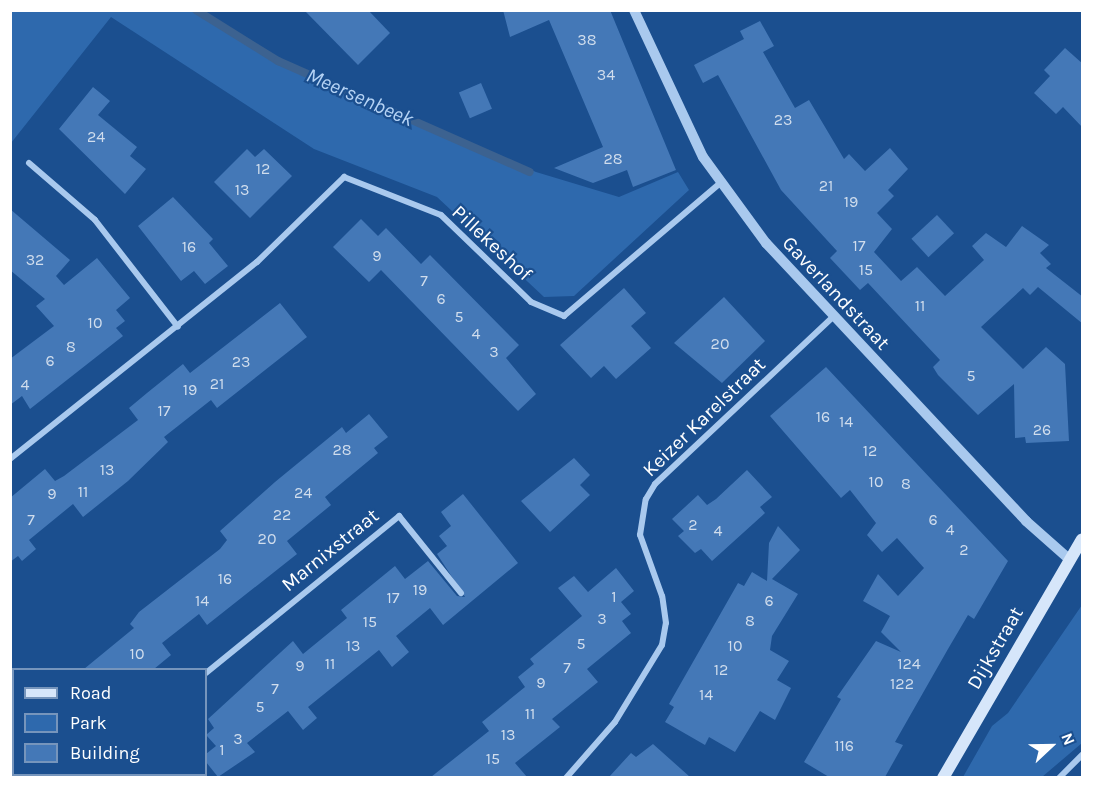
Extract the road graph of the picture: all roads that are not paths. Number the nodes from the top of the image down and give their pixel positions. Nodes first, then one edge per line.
1 (634, 10) edge
2 (29, 163) dead end
3 (720, 183) junction
4 (833, 316) junction
5 (178, 327) junction
6 (10, 459) edge
7 (1083, 539) edge
8 (1069, 559) junction
9 (461, 593) dead end
10 (207, 672) edge
11 (1083, 755) edge
12 (566, 777) edge
13 (943, 777) edge
14 (1059, 777) edge

1 - 3 street, Gaverlandstraat
2 - 5 street
3 - 4 street, Gaverlandstraat
3 - 5 street, Pillekeshof
4 - 8 street, Gaverlandstraat
4 - 12 street, Keizer Karelstraat
5 - 6 street
7 - 8 main road, Dijkstraat
8 - 13 main road, Dijkstraat
9 - 10 street, Marnixstraat
11 - 14 street

